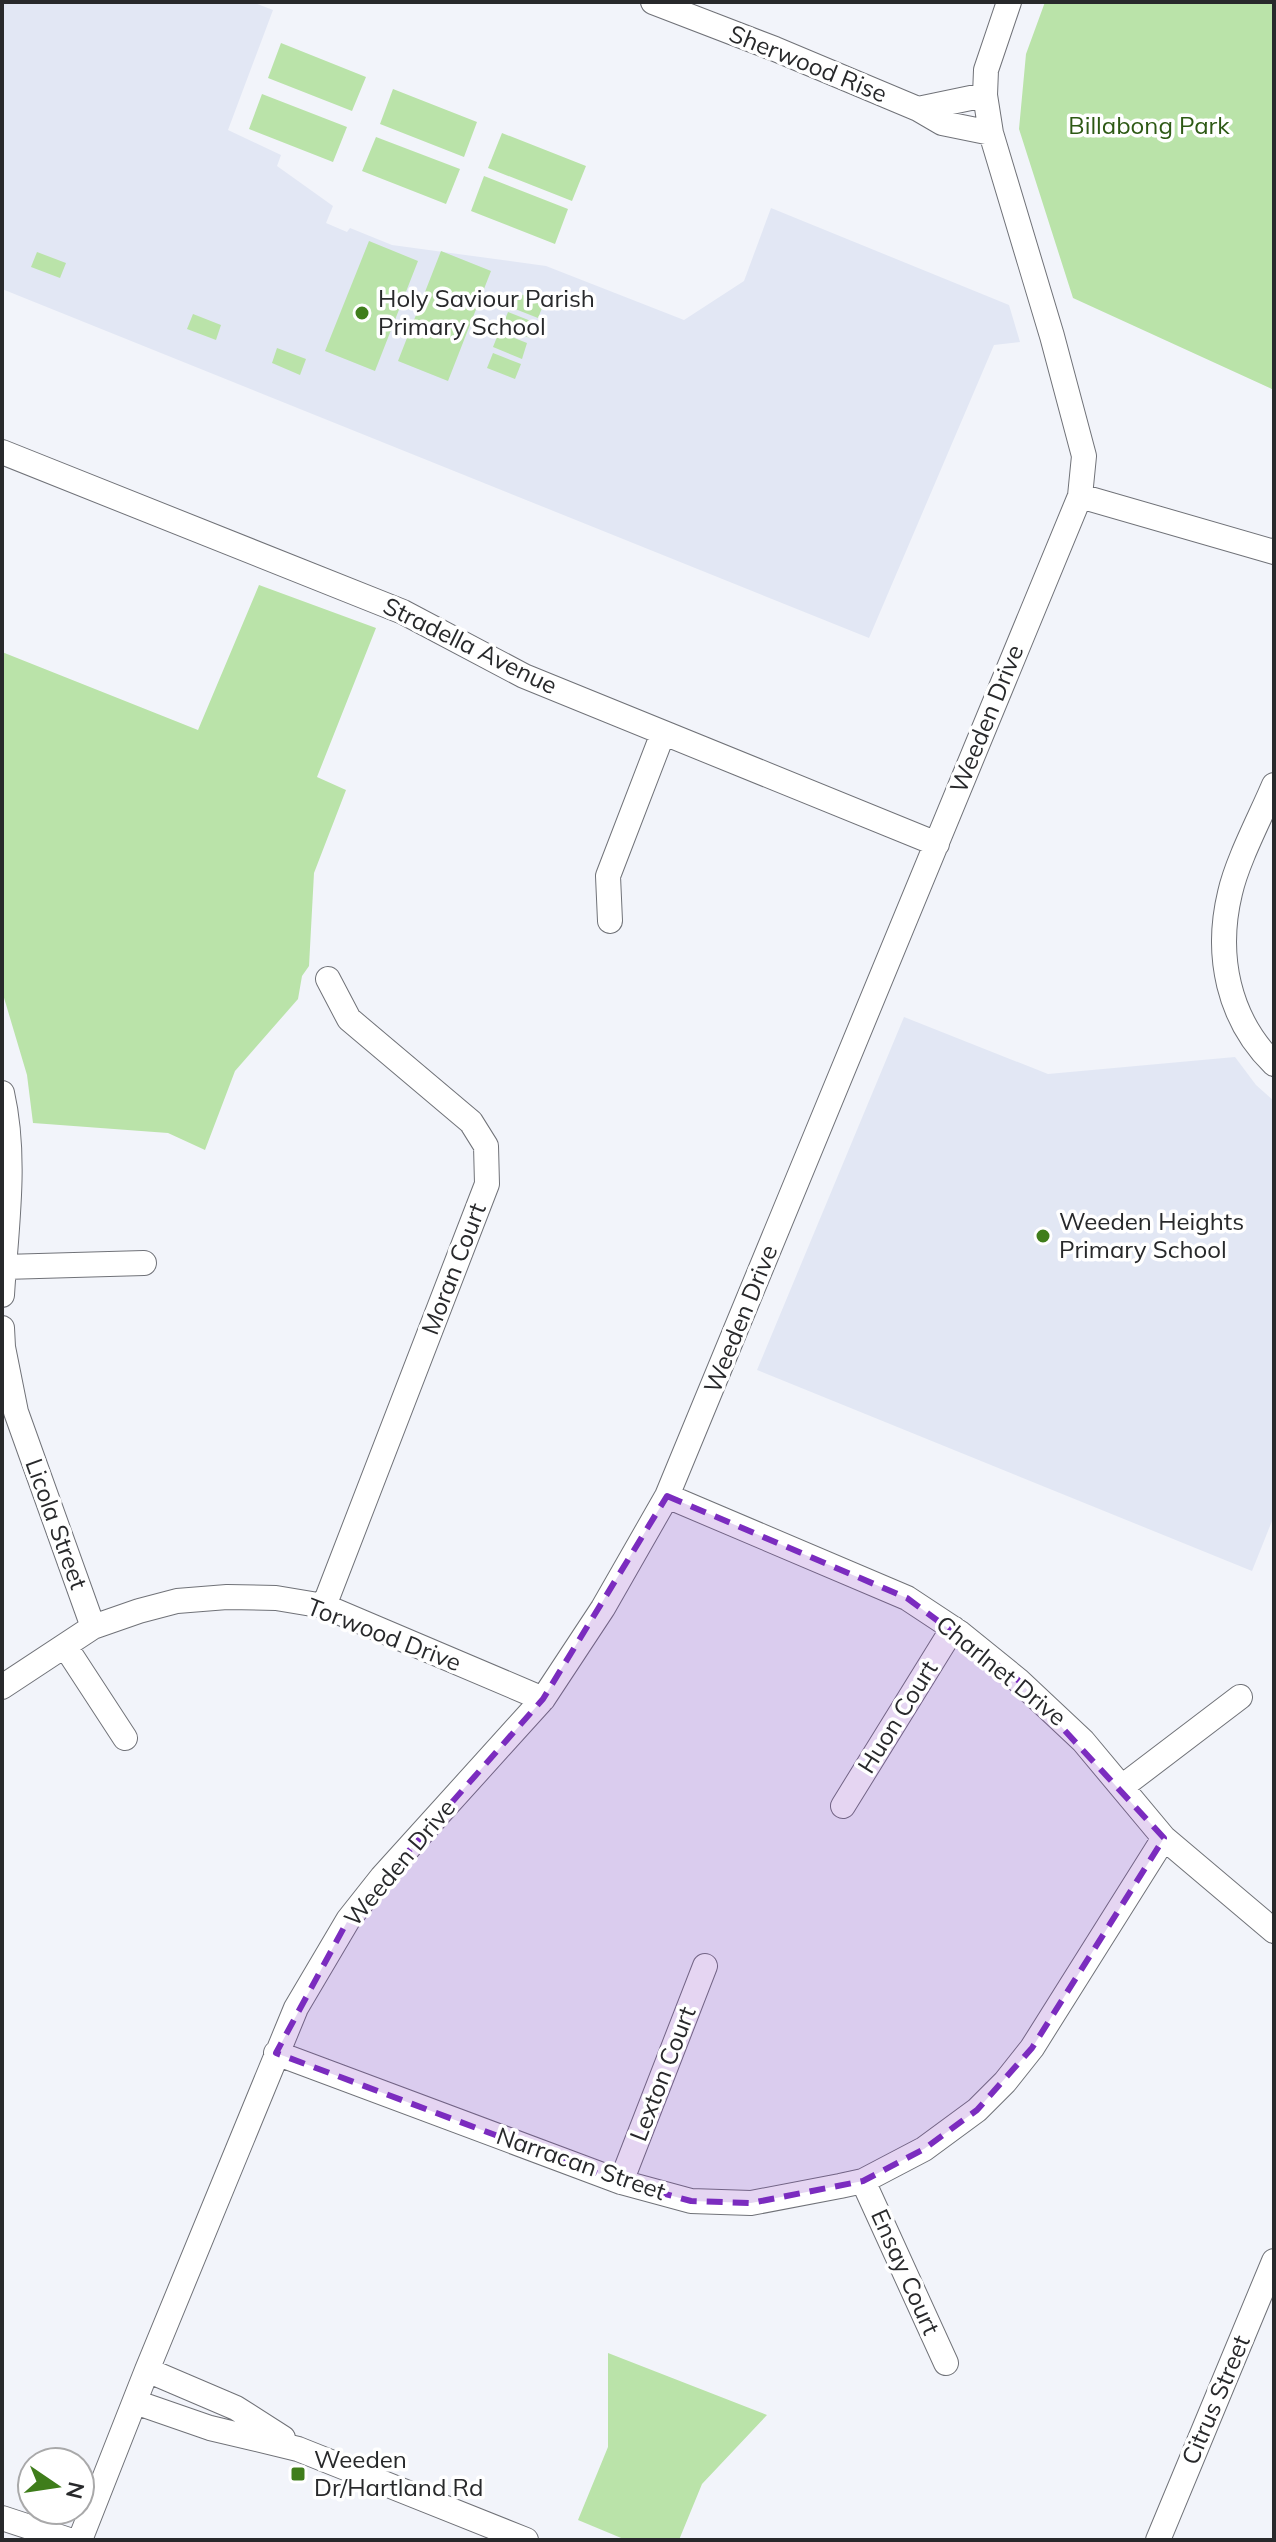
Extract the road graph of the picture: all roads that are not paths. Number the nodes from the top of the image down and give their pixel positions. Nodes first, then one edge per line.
1 (653, 2) edge
2 (1009, 2) edge
3 (698, 10) edge
4 (985, 95) junction
5 (918, 109) junction
6 (991, 133) junction
7 (2, 452) edge
8 (1080, 496) junction
9 (1274, 552) edge
10 (663, 733) junction
11 (1274, 785) edge
12 (937, 844) junction
13 (610, 921) dead end
14 (328, 979) dead end
15 (1274, 1064) edge
16 (2, 1093) edge
17 (144, 1263) dead end
18 (4, 1267) edge
19 (2, 1295) edge
20 (2, 1328) edge
21 (667, 1496) junction
22 (324, 1606) junction
23 (93, 1627) junction
24 (953, 1628) junction
25 (65, 1646) junction
26 (2, 1687) edge
27 (1240, 1697) dead end
28 (543, 1699) junction
29 (125, 1738) dead end
30 (1123, 1786) junction
31 (843, 1806) dead end
32 (1164, 1838) junction
33 (1274, 1931) edge
34 (705, 1966) dead end
35 (276, 2053) junction
36 (863, 2181) junction
37 (621, 2182) junction
38 (1274, 2261) edge
39 (946, 2363) dead end
40 (147, 2370) junction
41 (135, 2402) junction
42 (298, 2449) junction
43 (2, 2518) edge
44 (69, 2540) edge
45 (80, 2540) edge
46 (526, 2540) edge
47 (1158, 2540) edge

1 - 3 street, Sherwood Rise
2 - 4 street, Weeden Drive
3 - 5 street, Sherwood Rise
4 - 5 street, Sherwood Rise
4 - 6 street, Weeden Drive
5 - 6 street, Sherwood Rise
6 - 8 street, Weeden Drive
7 - 10 street, Stradella Avenue
8 - 9 street
8 - 12 street, Weeden Drive
10 - 12 street, Stradella Avenue
10 - 13 street
11 - 15 street
12 - 21 street, Weeden Drive
14 - 22 street, Moran Court
16 - 18 street
17 - 18 street
18 - 19 street
20 - 23 street, Licola Street
21 - 24 street, Charlnet Drive
21 - 28 street, Weeden Drive
22 - 23 street, Torwood Drive
22 - 28 street, Torwood Drive
23 - 25 street, Torwood Drive
24 - 30 street, Charlnet Drive
24 - 31 street, Huon Court
25 - 26 street, Torwood Drive
25 - 29 street
27 - 30 street
28 - 35 street, Weeden Drive
30 - 32 street, Charlnet Drive
32 - 33 street, Charlnet Drive
32 - 36 street, Narracan Street
34 - 37 street, Lexton Court
35 - 37 street, Narracan Street
35 - 40 street, Weeden Drive
36 - 37 street, Narracan Street
36 - 39 street, Ensay Court
38 - 47 street, Citrus Street
40 - 41 street, Weeden Drive
40 - 42 street
41 - 42 street
41 - 45 street, Weeden Drive
42 - 46 street
43 - 44 street

